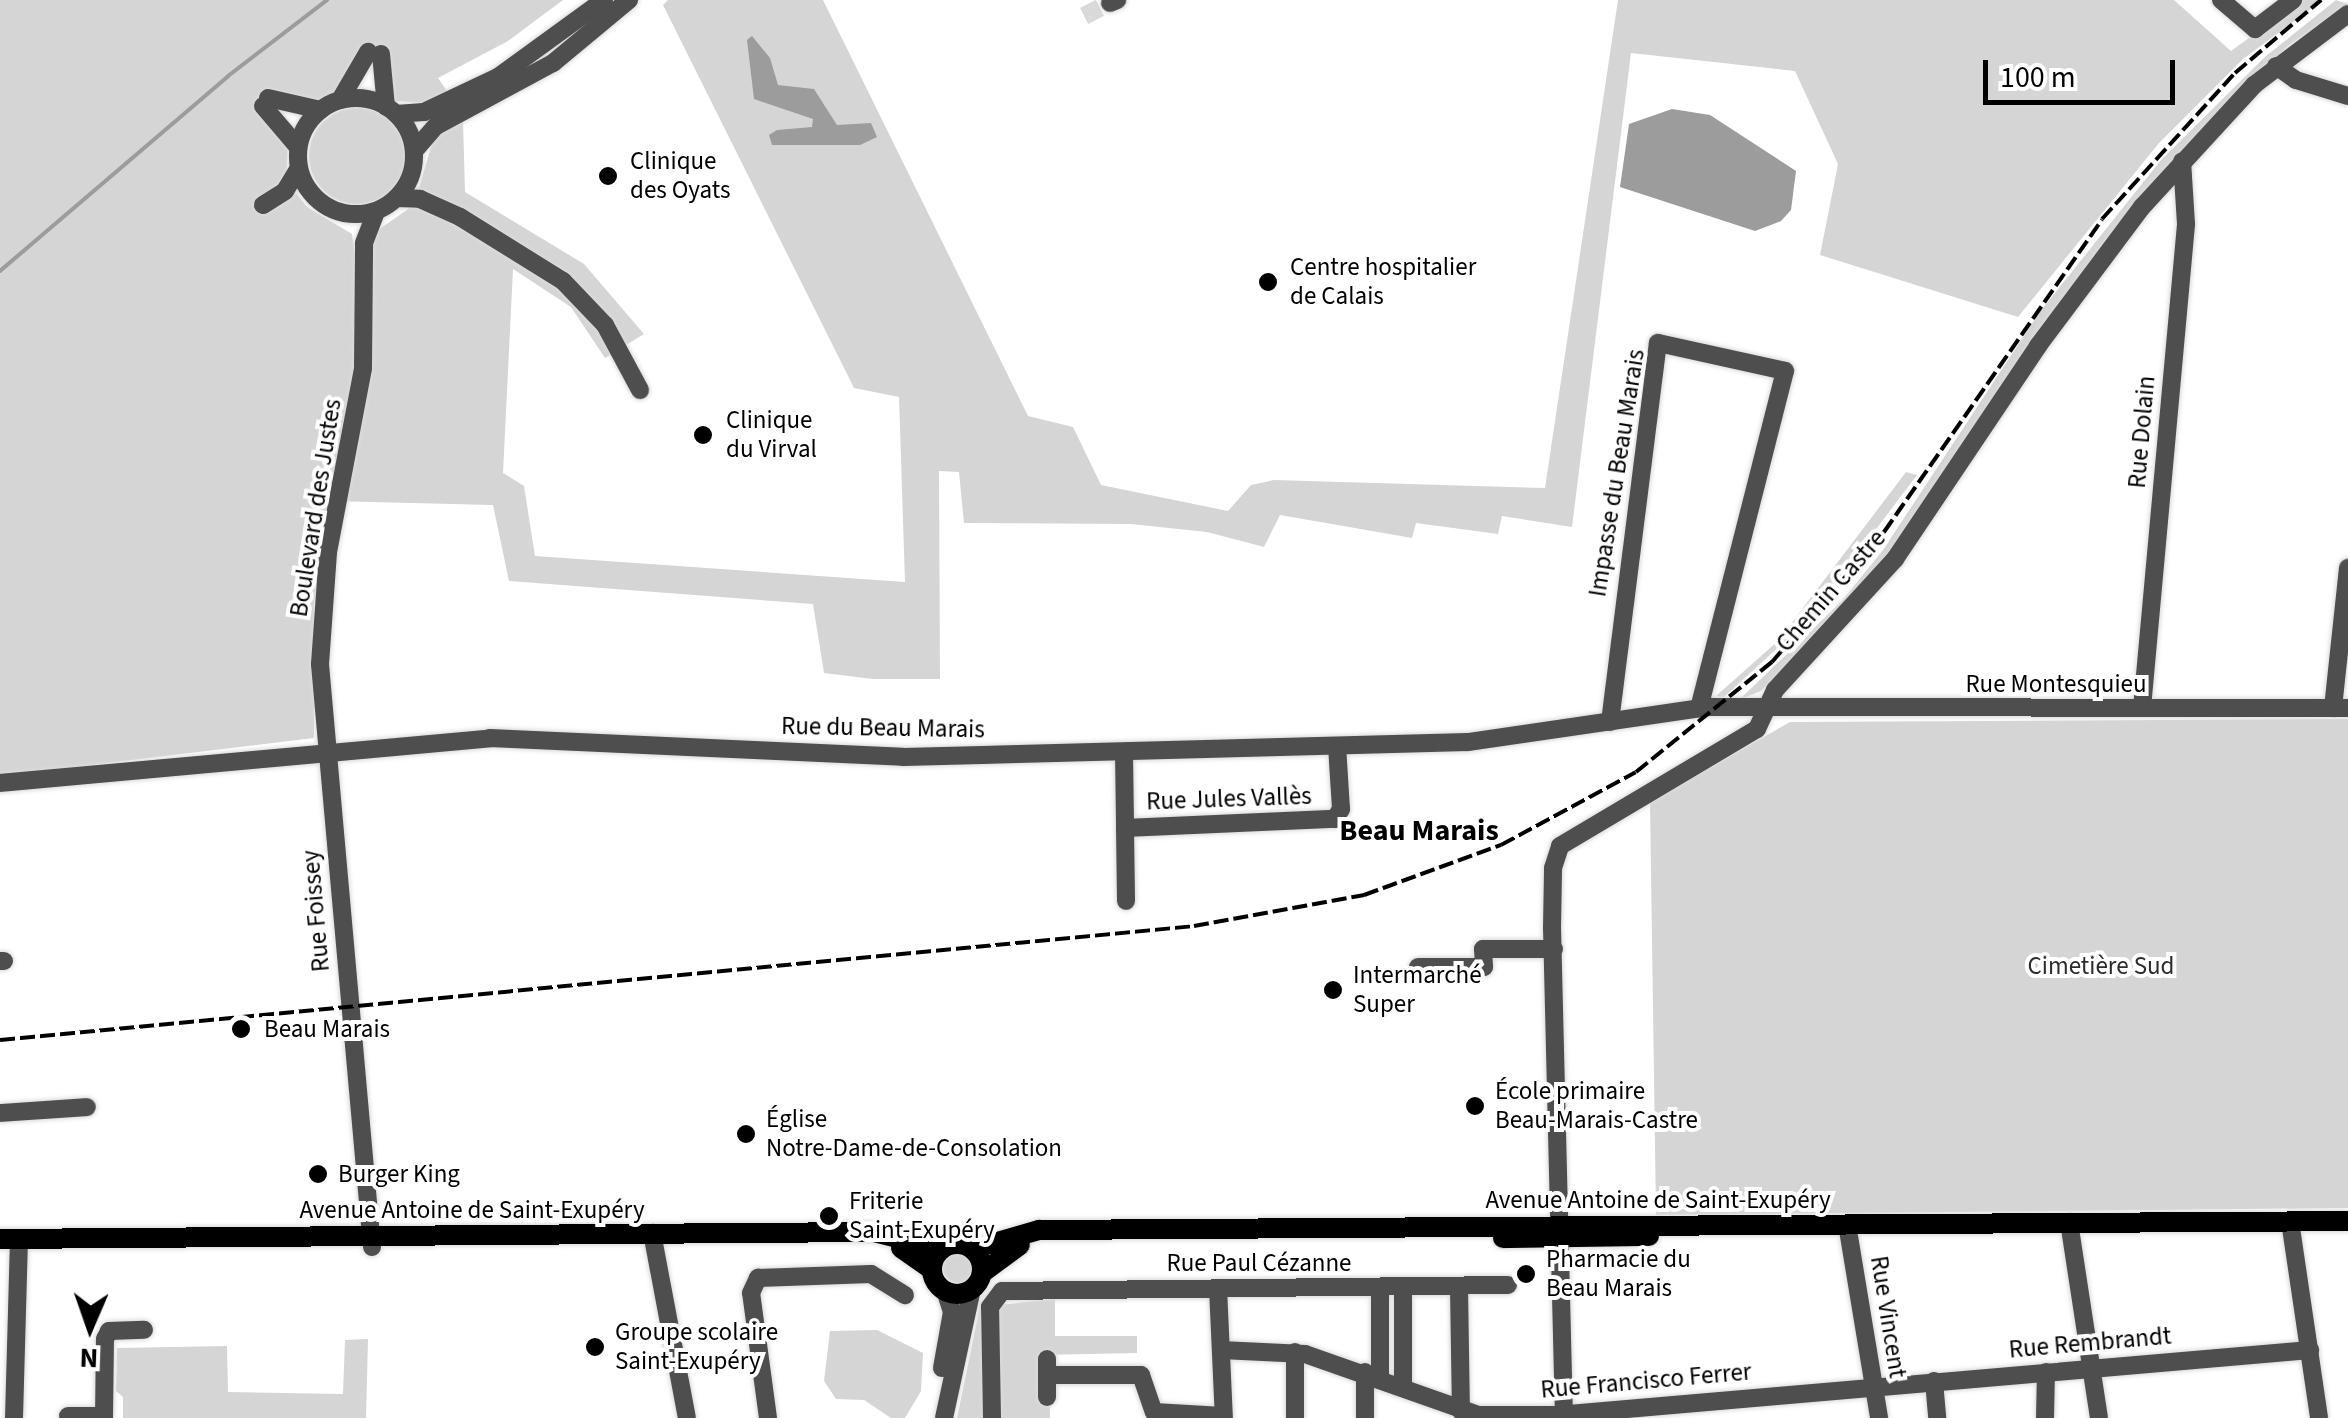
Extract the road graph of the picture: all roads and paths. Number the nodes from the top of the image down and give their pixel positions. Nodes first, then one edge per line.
1 (604, 0) edge
2 (629, 0) edge
3 (2221, 0) edge
4 (2293, 0) edge
5 (2348, 14) edge
6 (2276, 66) junction
7 (2348, 96) edge
8 (340, 100) junction
9 (321, 110) junction
10 (391, 110) junction
11 (298, 148) junction
12 (413, 160) junction
13 (2182, 161) junction
14 (299, 168) junction
15 (314, 196) junction
16 (396, 198) junction
17 (334, 210) junction
18 (376, 211) junction
19 (460, 217) junction
20 (364, 274) junction
21 (640, 390) dead end
22 (2348, 568) edge
23 (2345, 618) edge
24 (1698, 708) junction
25 (2142, 708) junction
26 (2340, 708) edge
27 (1765, 710) junction
28 (1610, 722) junction
29 (1337, 746) junction
30 (326, 750) junction
31 (1124, 752) junction
32 (0, 784) edge
33 (1125, 828) junction
34 (1126, 902) dead end
35 (1554, 949) junction
36 (1418, 967) dead end
37 (87, 1106) dead end
38 (0, 1113) edge
39 (2348, 1220) edge
40 (2291, 1225) junction
41 (2069, 1227) junction
42 (1848, 1229) junction
43 (2348, 1229) edge
44 (1560, 1234) junction
45 (653, 1238) junction
46 (372, 1241) junction
47 (9, 1244) edge
48 (942, 1249) junction
49 (973, 1249) junction
50 (932, 1270) junction
51 (977, 1281) junction
52 (1508, 1285) dead end
53 (1380, 1287) junction
54 (1403, 1287) junction
55 (1460, 1287) junction
56 (1218, 1288) junction
57 (945, 1291) junction
58 (905, 1295) dead end
59 (144, 1330) dead end
60 (1220, 1350) junction
61 (2310, 1350) junction
62 (1295, 1352) junction
63 (2091, 1368) junction
64 (2046, 1372) junction
65 (1373, 1375) junction
66 (1934, 1381) junction
67 (1874, 1386) junction
68 (1403, 1388) junction
69 (8, 1389) edge
70 (1425, 1396) junction
71 (1047, 1397) dead end
72 (1758, 1397) junction
73 (1461, 1411) junction
74 (68, 1416) edge
75 (1564, 1416) edge
76 (104, 1417) edge
77 (1224, 1417) edge
78 (14, 1418) edge
79 (688, 1418) edge
80 (768, 1418) edge
81 (932, 1418) edge
82 (944, 1418) edge
83 (992, 1418) edge
84 (1295, 1418) edge
85 (1365, 1418) edge
86 (1422, 1418) edge
87 (1760, 1418) edge
88 (1879, 1418) edge
89 (1937, 1418) edge
90 (2045, 1418) edge
91 (2099, 1418) edge
92 (2320, 1418) edge

1 - 10 street
2 - 12 street
3 - 4 street
5 - 6 street, Chemin Castre
6 - 7 street
6 - 13 street, Chemin Castre
8 - 9 street
8 - 10 street
8 - 10 street
9 - 11 street
9 - 11 street
10 - 12 street
11 - 14 street
12 - 16 street
12 - 19 street
13 - 25 street, Rue Dolain
13 - 27 street, Chemin Castre
14 - 15 street
14 - 15 street
15 - 17 street
16 - 18 street
16 - 19 street
17 - 18 street
17 - 20 street, Boulevard des Justes
18 - 20 street, Boulevard des Justes
19 - 21 street
20 - 30 street, Boulevard des Justes
22 - 23 street
23 - 26 street
24 - 27 street, Rue du Beau Marais
24 - 28 street, Rue du Beau Marais
24 - 28 street, Impasse du Beau Marais
25 - 26 street, Rue Montesquieu
25 - 27 street, Rue Montesquieu
27 - 35 street, Chemin Castre
28 - 29 street, Rue du Beau Marais
29 - 31 street, Rue du Beau Marais
29 - 33 street, Rue Jules Vallès
30 - 31 street, Rue du Beau Marais
30 - 32 street, Rue du Beau Marais
30 - 46 street, Rue Foissey
31 - 33 street, Rue Jules Vallès
33 - 34 street
35 - 36 street
35 - 44 street, Chemin Castre
37 - 38 street
39 - 40 main road, Avenue Antoine de Saint-Exupéry
40 - 41 main road, Avenue Antoine de Saint-Exupéry
40 - 43 main road, Avenue Antoine de Saint-Exupéry
40 - 61 street
41 - 42 main road, Avenue Antoine de Saint-Exupéry
41 - 63 street
42 - 44 main road, Avenue Antoine de Saint-Exupéry
42 - 67 street, Rue Vincent
44 - 49 main road, Avenue Antoine de Saint-Exupéry
44 - 51 main road, Avenue Antoine de Saint-Exupéry
44 - 75 street, Chemin Castre
45 - 46 main road, Avenue Antoine de Saint-Exupéry
45 - 48 main road, Avenue Antoine de Saint-Exupéry
45 - 50 main road, Avenue Antoine de Saint-Exupéry
45 - 79 street
46 - 47 main road, Avenue Antoine de Saint-Exupéry
47 - 69 street
48 - 49 main road
48 - 50 main road
49 - 51 main road
50 - 57 main road
51 - 57 main road
51 - 82 street
52 - 55 street, Rue Paul Cézanne
53 - 54 street, Rue Paul Cézanne
53 - 56 street, Rue Paul Cézanne
53 - 65 street
54 - 55 street, Rue Paul Cézanne
54 - 68 street
55 - 73 street
56 - 60 street
56 - 83 street, Rue Paul Cézanne
57 - 81 street
58 - 80 street
59 - 76 street
60 - 62 street, Rue Francisco Ferrer
60 - 77 street
61 - 63 street, Rue Rembrandt
61 - 92 street
62 - 65 street, Rue Francisco Ferrer
62 - 84 street
63 - 64 street, Rue Rembrandt
63 - 91 street
64 - 66 street, Rue Rembrandt
64 - 90 street
65 - 68 street, Rue Francisco Ferrer
65 - 85 street
66 - 67 street, Rue Rembrandt
66 - 89 street
67 - 72 street, Rue Francisco Ferrer
67 - 88 street, Rue Vincent
68 - 70 street, Rue Francisco Ferrer
69 - 78 street
70 - 73 street, Rue Francisco Ferrer
70 - 86 street
71 - 77 street
72 - 75 street, Rue Francisco Ferrer
72 - 87 street
73 - 75 street, Rue Francisco Ferrer
74 - 76 street

